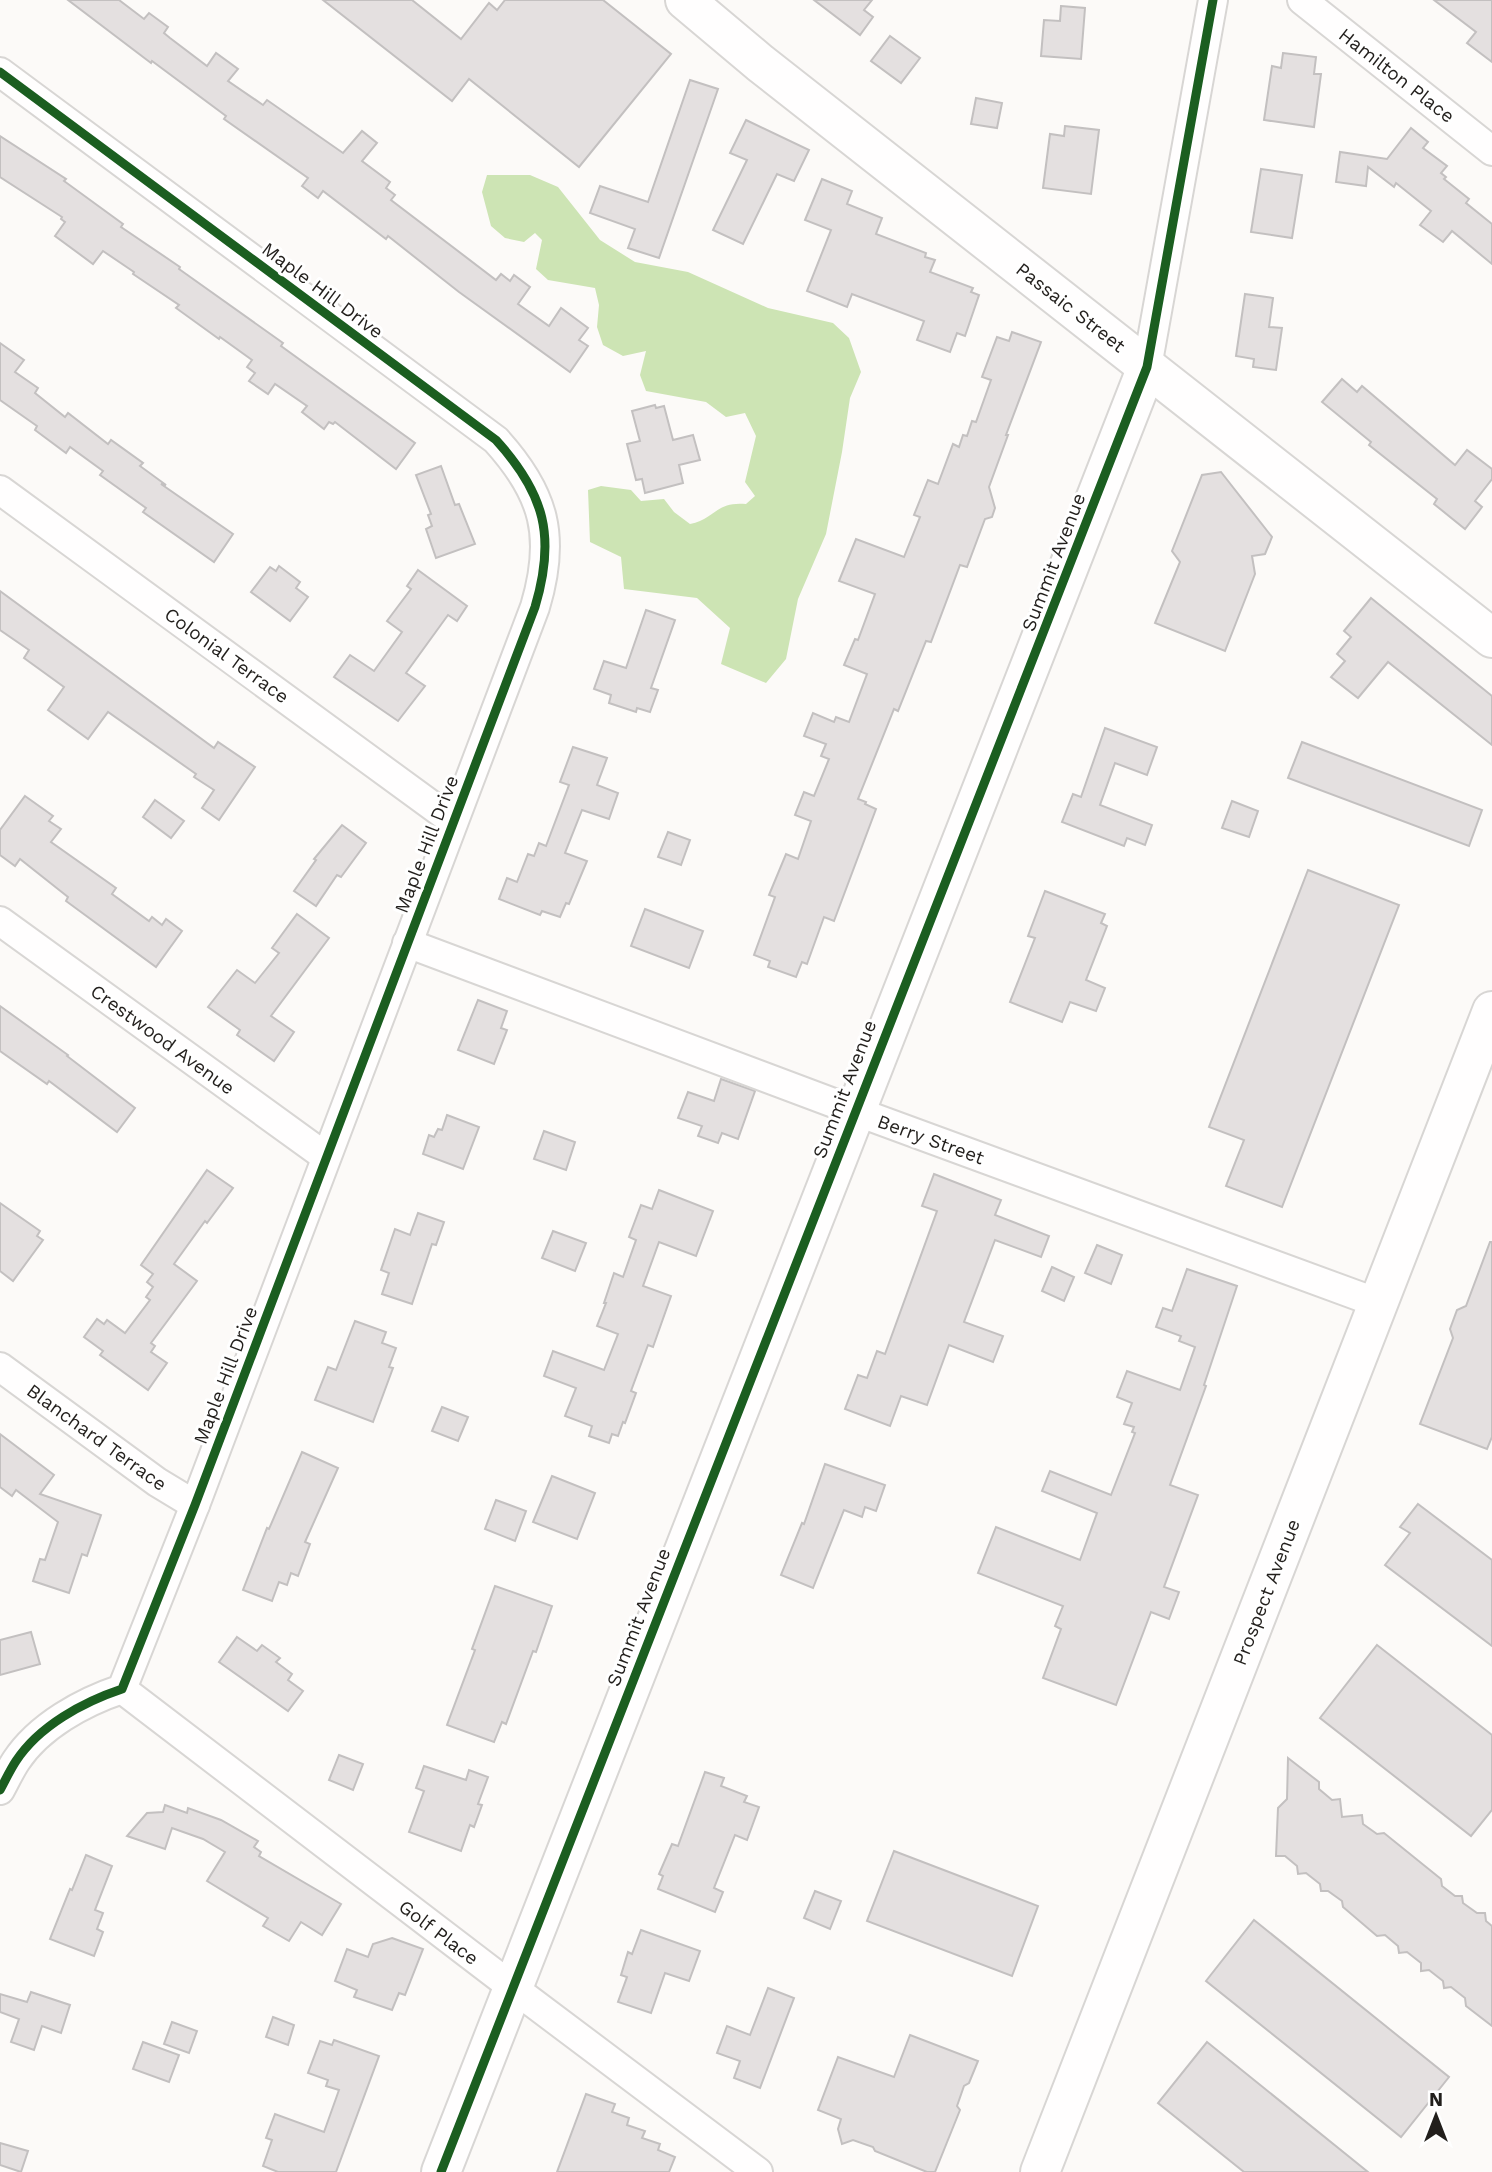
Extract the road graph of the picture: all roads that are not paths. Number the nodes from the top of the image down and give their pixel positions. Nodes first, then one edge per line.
1 (685, 0) edge
2 (1213, 0) edge
3 (1302, 0) edge
4 (0, 72) edge
5 (1492, 151) edge
6 (1147, 367) junction
7 (0, 490) edge
8 (1492, 638) edge
9 (453, 821) junction
10 (0, 921) edge
11 (407, 943) junction
12 (1492, 1011) edge
13 (855, 1111) junction
14 (326, 1157) junction
15 (1378, 1303) junction
16 (0, 1367) edge
17 (195, 1505) junction
18 (122, 1689) junction
19 (39, 1736) junction
20 (0, 1747) edge
21 (0, 1790) edge
22 (512, 1987) junction
23 (441, 2172) edge
24 (758, 2172) edge
25 (1040, 2172) edge

1 - 6 street, Passaic Street
2 - 6 street, Summit Avenue
3 - 5 street, Hamilton Place
4 - 9 street, Maple Hill Drive
6 - 8 street, Passaic Street
6 - 13 street, Summit Avenue
7 - 9 street, Colonial Terrace
9 - 11 street, Maple Hill Drive
10 - 14 street, Crestwood Avenue
11 - 13 street, Berry Street
11 - 14 street, Maple Hill Drive
12 - 15 street, Prospect Avenue
13 - 15 street, Berry Street
13 - 22 street, Summit Avenue
14 - 17 street, Maple Hill Drive
15 - 25 street, Prospect Avenue
16 - 17 street, Blanchard Terrace
17 - 18 street, Maple Hill Drive
18 - 19 street
18 - 22 street, Golf Place
19 - 20 street
19 - 21 street
22 - 23 street, Summit Avenue
22 - 24 street, Golf Place

